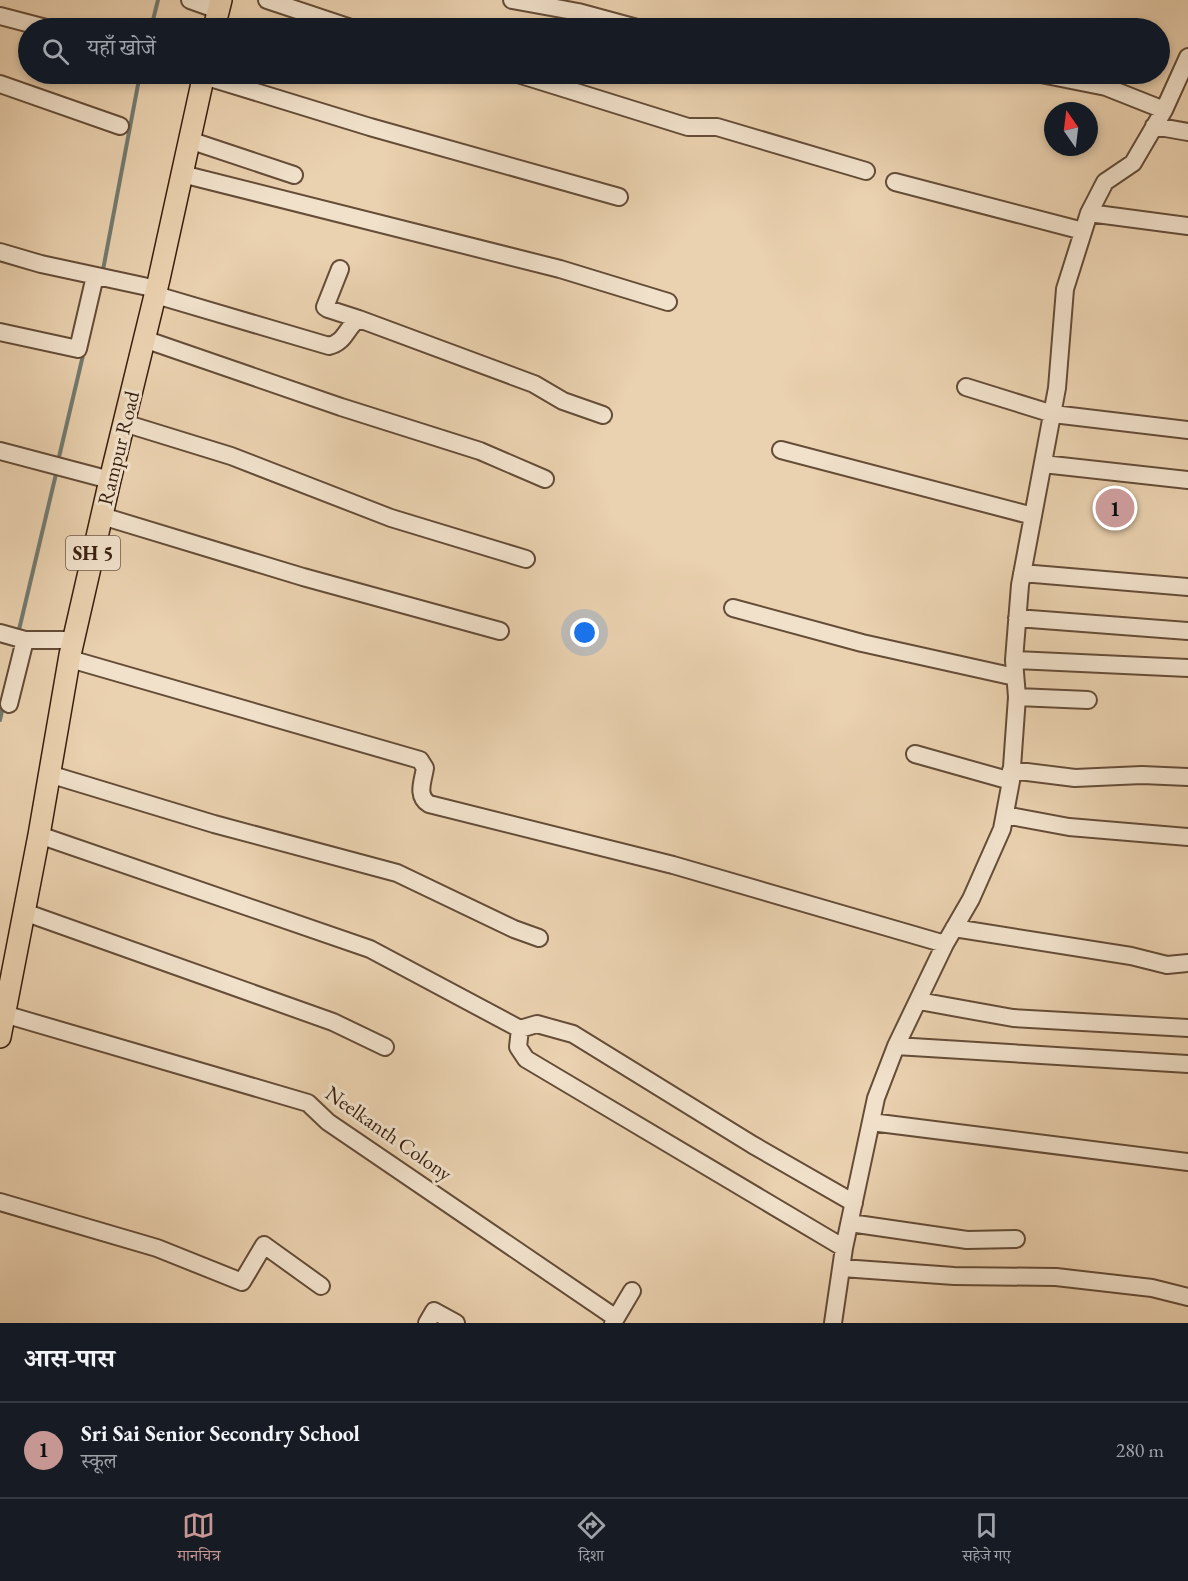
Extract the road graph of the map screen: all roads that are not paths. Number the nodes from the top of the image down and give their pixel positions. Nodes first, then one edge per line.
1 (190, 0) edge
2 (267, 0) edge
3 (512, 0) edge
4 (218, 13) edge
5 (0, 16) edge
6 (321, 18) edge
7 (600, 18) edge
8 (18, 21) edge
9 (1188, 57) edge
10 (0, 84) edge
11 (202, 84) edge
12 (233, 84) edge
13 (550, 84) edge
14 (1091, 84) edge
15 (1164, 110) junction
16 (120, 126) dead end
17 (1154, 126) junction
18 (1188, 132) edge
19 (189, 140) junction
20 (866, 171) dead end
21 (182, 174) junction
22 (294, 175) dead end
23 (895, 182) dead end
24 (619, 197) dead end
25 (1089, 213) junction
26 (1188, 226) edge
27 (1083, 231) junction
28 (0, 252) edge
29 (340, 269) dead end
30 (95, 276) junction
31 (156, 292) junction
32 (668, 302) dead end
33 (359, 319) junction
34 (0, 332) edge
35 (144, 339) junction
36 (966, 387) dead end
37 (1053, 414) junction
38 (603, 415) dead end
39 (124, 423) junction
40 (1188, 430) edge
41 (781, 450) dead end
42 (0, 451) edge
43 (1043, 464) junction
44 (545, 479) dead end
45 (110, 480) junction
46 (1188, 480) edge
47 (102, 516) junction
48 (1033, 516) junction
49 (526, 559) dead end
50 (1022, 573) junction
51 (1188, 587) edge
52 (733, 608) dead end
53 (1017, 618) junction
54 (500, 631) dead end
55 (1188, 631) edge
56 (15, 637) edge
57 (72, 650) junction
58 (1188, 668) edge
59 (1015, 669) junction
60 (1017, 697) junction
61 (1088, 700) dead end
62 (9, 704) dead end
63 (915, 754) dead end
64 (49, 774) junction
65 (1011, 776) junction
66 (1188, 777) edge
67 (1005, 814) junction
68 (39, 835) junction
69 (1188, 837) edge
70 (24, 912) junction
71 (954, 928) junction
72 (539, 938) dead end
73 (945, 944) junction
74 (1188, 963) edge
75 (5, 977) edge
76 (919, 1000) junction
77 (4, 1014) junction
78 (1188, 1028) edge
79 (520, 1029) junction
80 (0, 1037) edge
81 (896, 1046) junction
82 (385, 1047) dead end
83 (1188, 1064) edge
84 (871, 1122) junction
85 (1188, 1162) edge
86 (0, 1202) edge
87 (854, 1203) junction
88 (850, 1222) junction
89 (1016, 1239) dead end
90 (844, 1248) junction
91 (842, 1268) junction
92 (321, 1286) dead end
93 (632, 1291) dead end
94 (1188, 1297) edge
95 (615, 1321) edge
96 (427, 1323) edge
97 (456, 1323) edge
98 (833, 1323) edge

1 - 4 street
2 - 6 street
3 - 7 street
5 - 8 street
9 - 15 street
10 - 16 street
11 - 19 main road, Rampur Road / SH 5
12 - 24 street
13 - 20 street
14 - 15 street
15 - 17 street
17 - 18 street
17 - 25 street
19 - 21 main road, Rampur Road / SH 5
19 - 22 street
21 - 31 main road, Rampur Road / SH 5
21 - 32 street
23 - 27 street
25 - 26 street
25 - 27 street
27 - 37 street
28 - 30 street
29 - 33 street
30 - 31 street
30 - 34 street
31 - 33 street
31 - 35 main road, Rampur Road / SH 5
33 - 38 street
35 - 39 main road, Rampur Road / SH 5
35 - 44 street
36 - 37 street
37 - 40 street
37 - 43 street
39 - 45 main road, Rampur Road / SH 5
39 - 49 street
41 - 48 street
42 - 45 street
43 - 46 street
43 - 48 street
45 - 47 main road, Rampur Road / SH 5
47 - 54 street
47 - 57 main road, Rampur Road / SH 5
48 - 50 street
50 - 51 street
50 - 53 street
52 - 59 street
53 - 55 street
53 - 59 street
56 - 57 street
56 - 62 street
57 - 64 main road, Rampur Road / SH 5
57 - 73 street
58 - 59 street
59 - 60 street
60 - 61 street
60 - 65 street
63 - 65 street
64 - 68 main road, Rampur Road / SH 5
64 - 72 street
65 - 66 street
65 - 67 street
67 - 69 street
67 - 71 street
68 - 70 main road, Rampur Road / SH 5
68 - 79 street
70 - 75 main road, Rampur Road / SH 5
70 - 82 street
71 - 73 street
71 - 74 street
73 - 76 street
75 - 77 main road, Rampur Road / SH 5
76 - 78 street
76 - 81 street
77 - 80 main road, Rampur Road / SH 5
77 - 95 street, Neelkanth Colony
79 - 87 street
79 - 90 street
81 - 83 street
81 - 84 street
84 - 85 street
84 - 87 street
86 - 92 street
87 - 88 street
88 - 89 street
88 - 90 street
90 - 91 street
91 - 94 street
91 - 98 street
93 - 95 street
96 - 97 street

